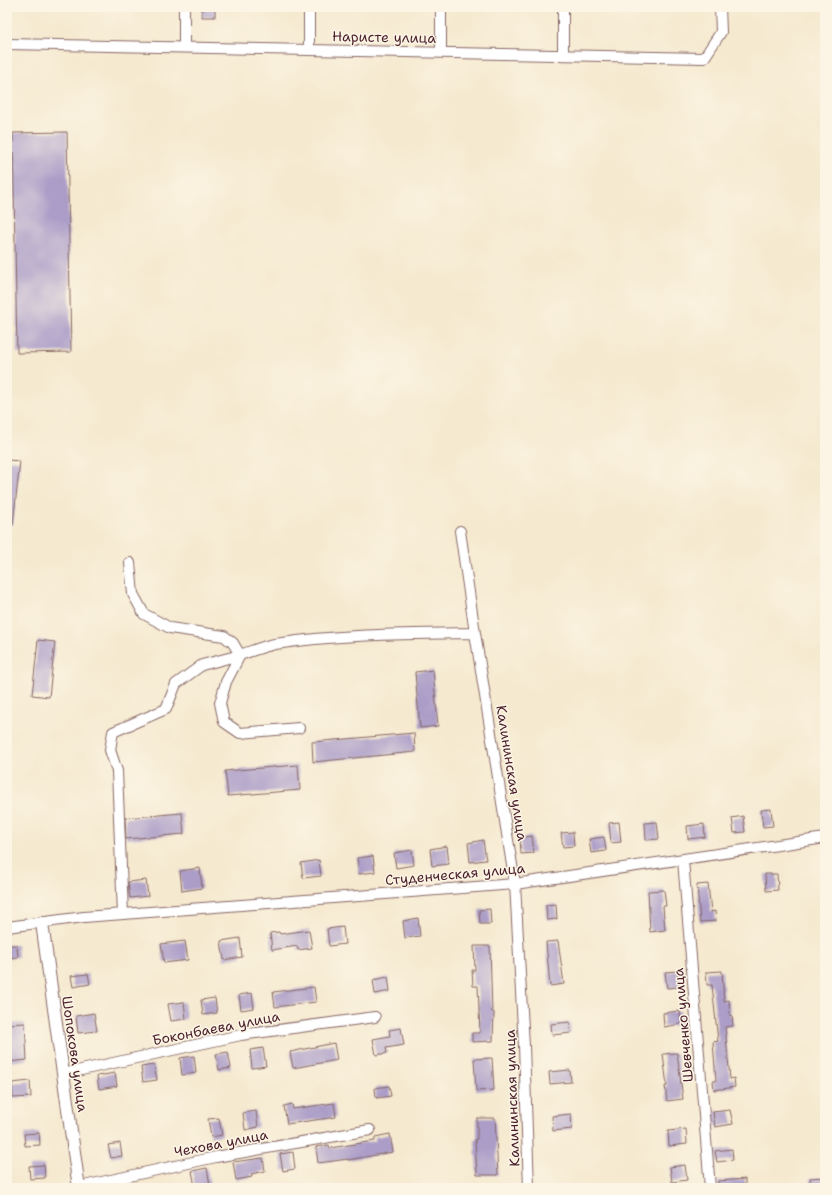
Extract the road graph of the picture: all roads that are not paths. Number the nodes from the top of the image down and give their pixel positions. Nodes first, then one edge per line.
1 (184, 7) edge
2 (310, 7) edge
3 (441, 7) edge
4 (563, 7) edge
5 (720, 7) edge
6 (7, 44) edge
7 (184, 47) junction
8 (309, 50) junction
9 (441, 52) junction
10 (563, 55) junction
11 (460, 531) dead end
12 (130, 563) dead end
13 (475, 633) junction
14 (240, 655) junction
15 (299, 728) dead end
16 (825, 838) edge
17 (683, 860) junction
18 (516, 884) junction
19 (123, 914) junction
20 (42, 923) junction
21 (7, 928) edge
22 (375, 1017) dead end
23 (63, 1074) junction
24 (370, 1130) dead end
25 (79, 1188) edge
26 (529, 1188) edge
27 (710, 1188) edge

1 - 7 street
2 - 8 street
3 - 9 street
4 - 10 street
5 - 10 street, Наристе улица
6 - 7 street, Наристе улица
7 - 8 street, Наристе улица
8 - 9 street, Наристе улица
9 - 10 street, Наристе улица
11 - 13 street, Калининская улица
12 - 14 street
13 - 14 street
13 - 18 street, Калининская улица
14 - 15 street
14 - 19 street
16 - 17 street, Студенческая улица
17 - 18 street, Студенческая улица
17 - 27 street, Шевченко улица
18 - 19 street, Студенческая улица
18 - 26 street, Калининская улица
19 - 20 street, Студенческая улица
20 - 21 street
20 - 23 street, Шопокова улица
22 - 23 street, Боконбаева улица
23 - 25 street, Шопокова улица
24 - 25 street, Чехова улица

